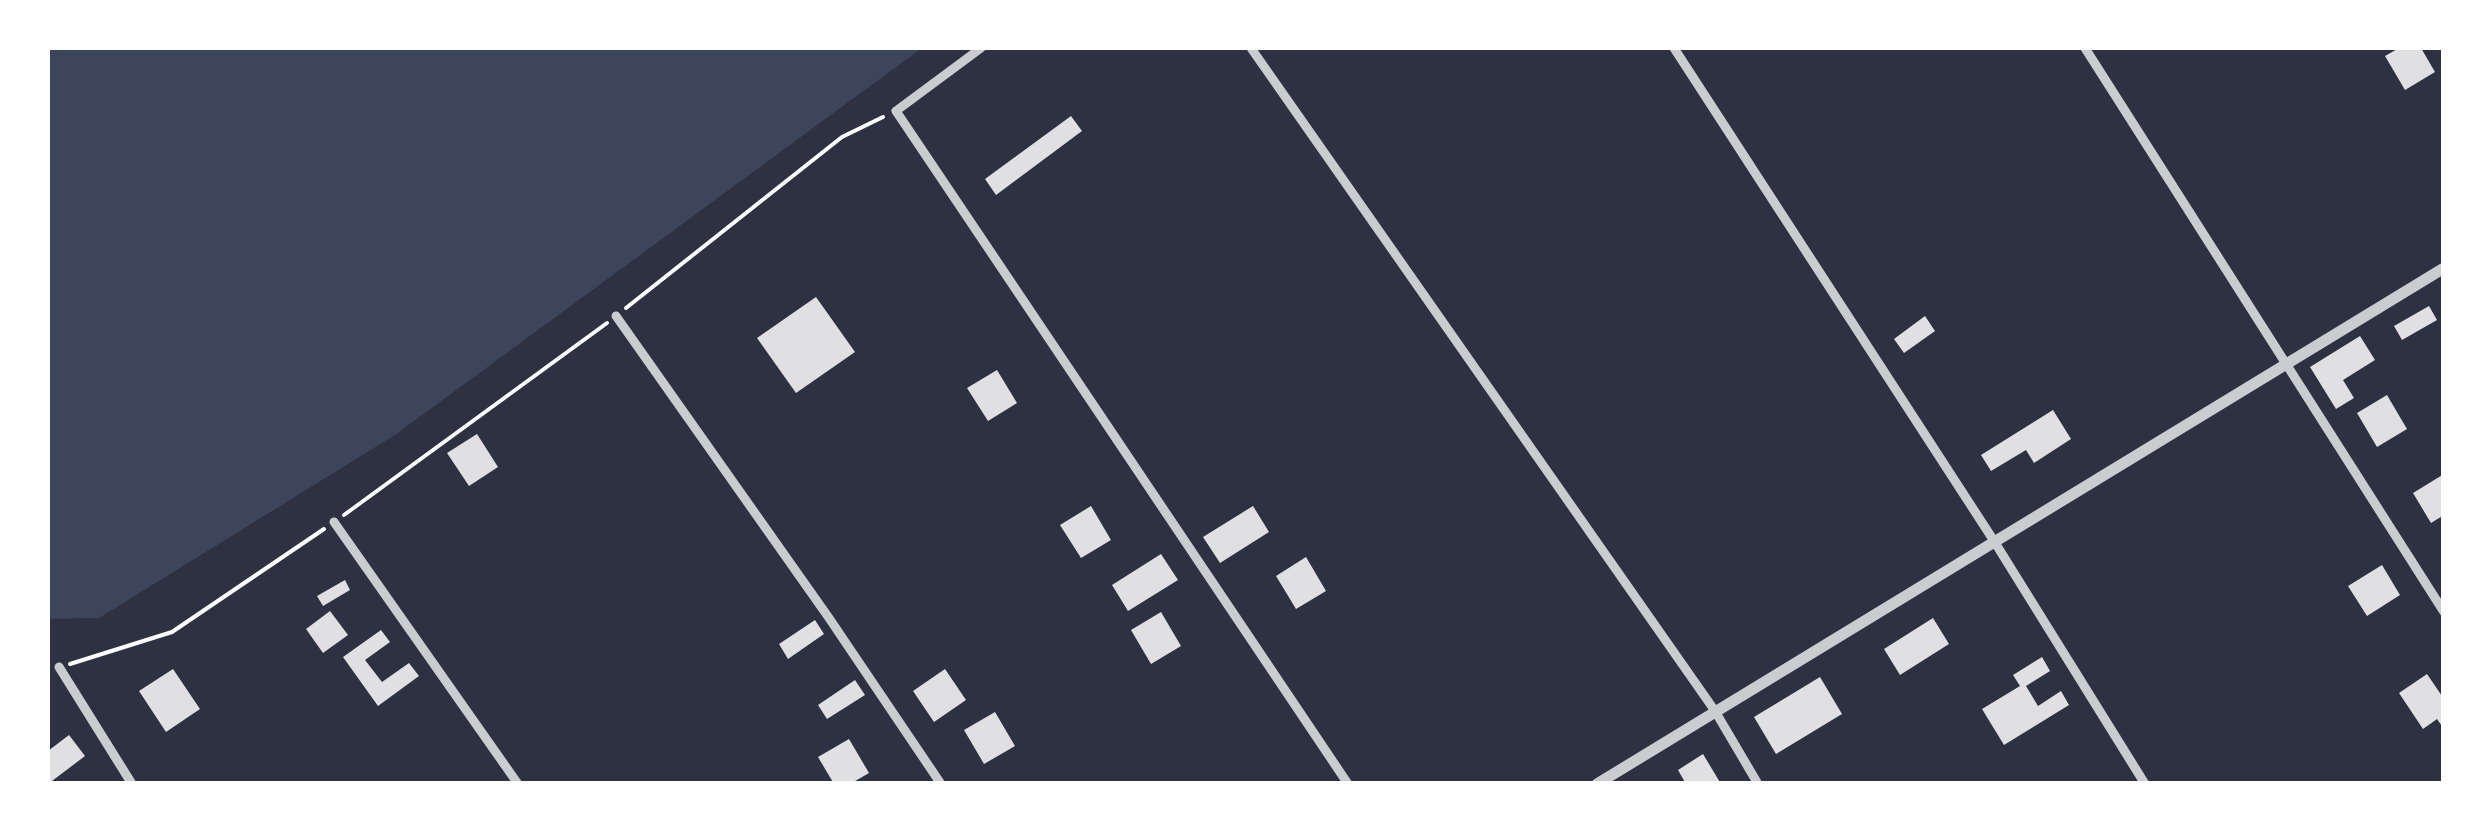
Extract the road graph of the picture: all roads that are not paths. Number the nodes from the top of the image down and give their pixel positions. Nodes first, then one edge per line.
1 (982, 48) edge
2 (1251, 48) edge
3 (1674, 48) edge
4 (2085, 48) edge
5 (2444, 268) edge
6 (616, 316) road end
7 (2287, 364) junction
8 (334, 522) road end
9 (1994, 541) junction
10 (2444, 612) edge
11 (59, 667) road end
12 (1715, 711) junction
13 (132, 784) edge
14 (518, 784) edge
15 (940, 784) edge
16 (1348, 784) edge
17 (1596, 784) edge
18 (1758, 784) edge
19 (2145, 784) edge

1 - 16 street
2 - 12 street
3 - 9 street
4 - 7 street
5 - 7 street
6 - 15 street
7 - 9 street
7 - 10 street
8 - 14 street
9 - 12 street
9 - 19 street
11 - 13 street
12 - 17 street
12 - 18 street

